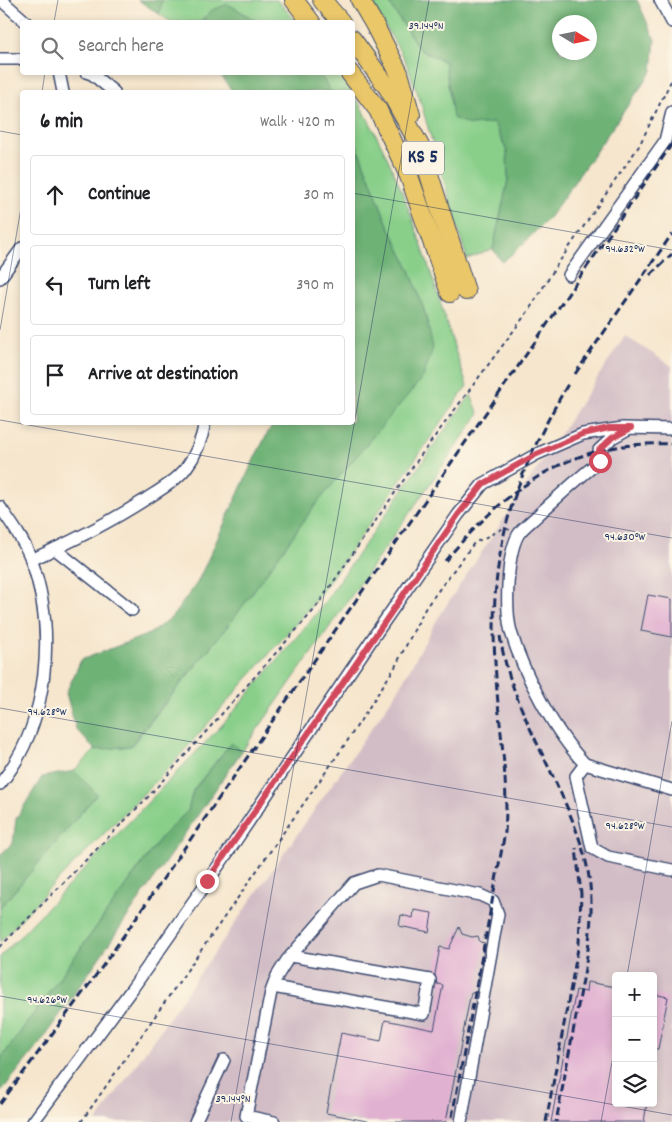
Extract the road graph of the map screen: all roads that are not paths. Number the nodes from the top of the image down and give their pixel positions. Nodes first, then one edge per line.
1 (1, 0) edge
2 (294, 0) edge
3 (322, 0) edge
4 (360, 0) edge
5 (660, 0) edge
6 (24, 20) edge
7 (310, 20) edge
8 (338, 20) edge
9 (672, 22) edge
10 (355, 43) edge
11 (0, 59) edge
12 (20, 59) edge
13 (60, 75) edge
14 (90, 75) edge
15 (351, 75) edge
16 (63, 90) edge
17 (111, 90) edge
18 (672, 112) edge
19 (420, 146) junction
20 (20, 251) edge
21 (569, 274) dead end
22 (0, 278) edge
23 (204, 425) edge
24 (631, 428) junction
25 (672, 429) edge
26 (0, 506) edge
27 (55, 549) junction
28 (31, 560) junction
29 (132, 610) dead end
30 (585, 764) junction
31 (0, 784) edge
32 (672, 790) edge
33 (672, 870) edge
34 (291, 956) junction
35 (273, 987) junction
36 (224, 1060) dead end
37 (246, 1119) edge
38 (33, 1122) edge
39 (195, 1122) edge
40 (274, 1122) edge
41 (460, 1122) edge

1 - 6 street
2 - 7 highway
3 - 8 highway
4 - 19 highway
5 - 9 street
10 - 19 highway, KS 5
11 - 12 street
13 - 16 street
14 - 17 street
15 - 19 highway, KS 5
18 - 21 street
20 - 22 street
23 - 27 street
24 - 25 street
24 - 30 street
24 - 38 street
26 - 28 street
27 - 28 street
27 - 29 street
28 - 31 street
30 - 32 street
30 - 33 street
34 - 35 street
34 - 35 street
34 - 41 street
35 - 37 street
36 - 39 street
37 - 40 street

